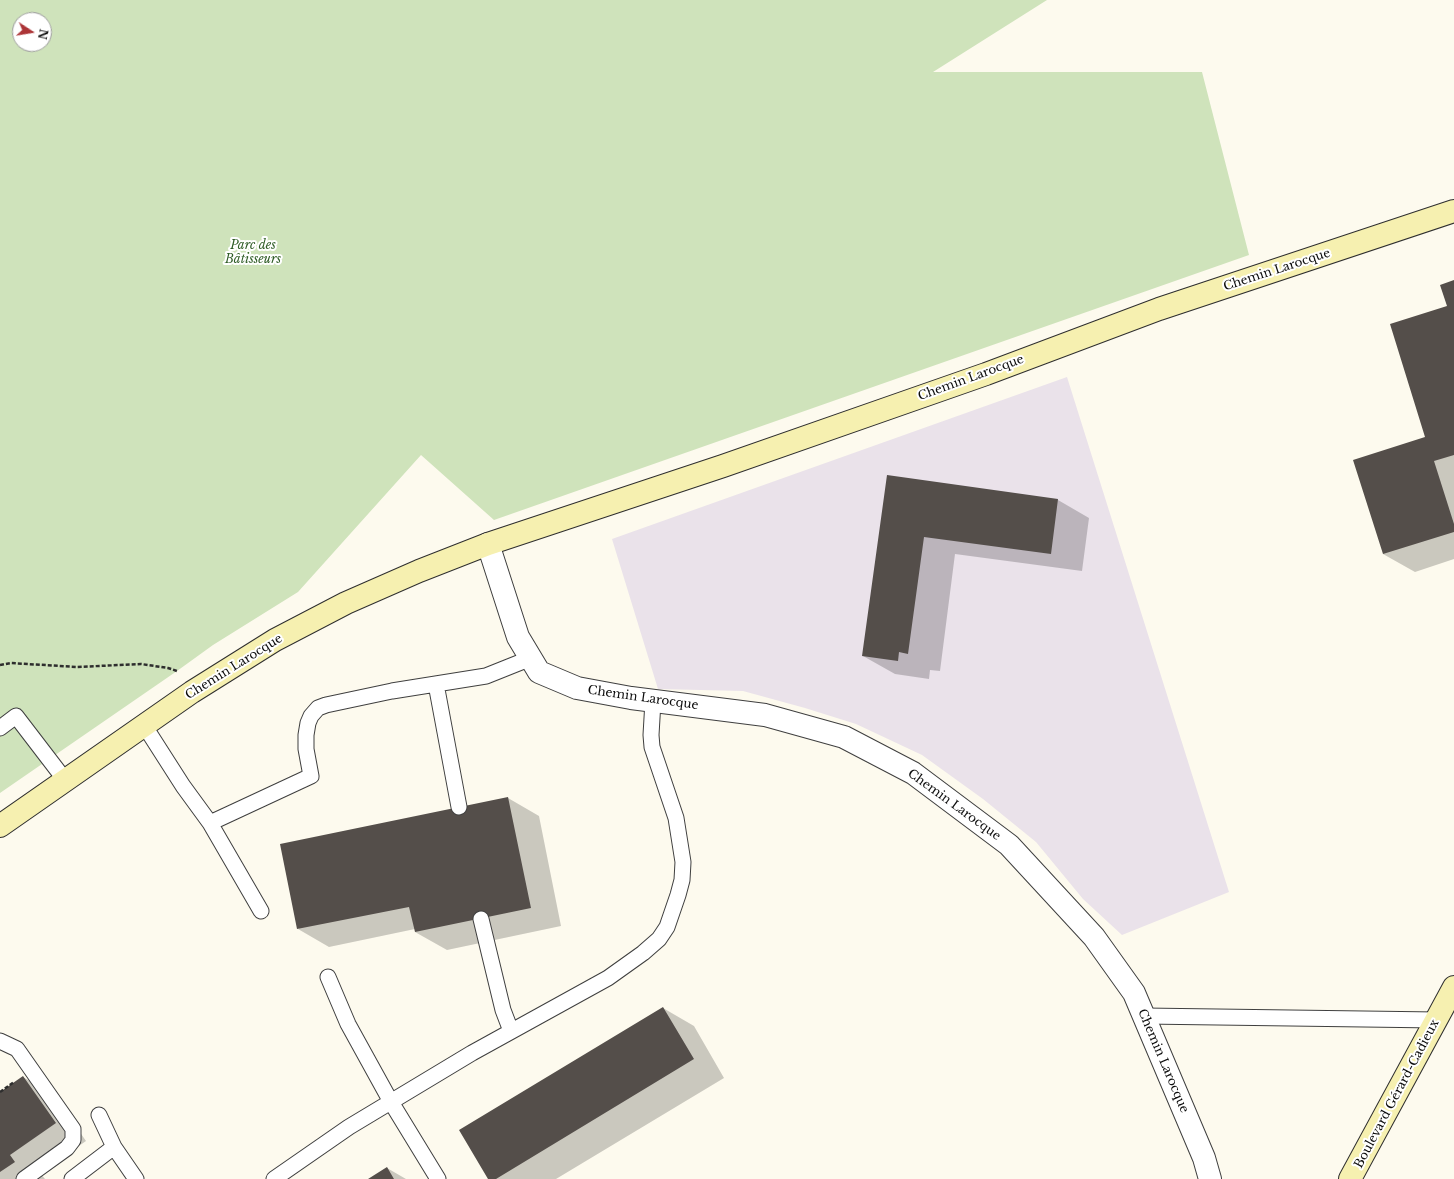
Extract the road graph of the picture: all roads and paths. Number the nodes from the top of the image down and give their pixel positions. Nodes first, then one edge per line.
1 (1454, 211) edge
2 (488, 544) junction
3 (531, 658) junction
4 (0, 666) edge
5 (178, 671) dead end
6 (436, 684) junction
7 (653, 701) junction
8 (144, 725) junction
9 (0, 728) edge
10 (65, 780) junction
11 (458, 807) dead end
12 (210, 823) junction
13 (0, 826) edge
14 (261, 911) dead end
15 (482, 919) dead end
16 (328, 977) dead end
17 (1454, 987) edge
18 (1144, 1016) junction
19 (1437, 1020) junction
20 (511, 1032) junction
21 (0, 1042) edge
22 (18, 1080) dead end
23 (0, 1092) edge
24 (391, 1102) junction
25 (99, 1115) dead end
26 (114, 1147) junction
27 (24, 1179) edge
28 (72, 1179) edge
29 (136, 1179) edge
30 (274, 1179) edge
31 (438, 1179) edge
32 (1210, 1179) edge
33 (1350, 1179) edge

1 - 2 main road, Chemin Larocque
2 - 3 street, Chemin Larocque
2 - 8 main road, Chemin Larocque
3 - 6 lane
3 - 7 street, Chemin Larocque
4 - 5 path
6 - 11 lane
6 - 12 lane
7 - 18 street, Chemin Larocque
7 - 20 lane
8 - 10 main road, Chemin Larocque
8 - 12 lane
9 - 10 lane
10 - 13 main road, Chemin Larocque
12 - 14 lane
15 - 20 lane
16 - 24 lane
17 - 19 main road, Boulevard Gérard-Cadieux
18 - 19 lane
18 - 32 street, Chemin Larocque
19 - 33 main road, Boulevard Gérard-Cadieux
20 - 24 lane
21 - 27 lane
22 - 23 path
24 - 30 lane
24 - 31 lane
25 - 26 lane
26 - 28 lane
26 - 29 lane

